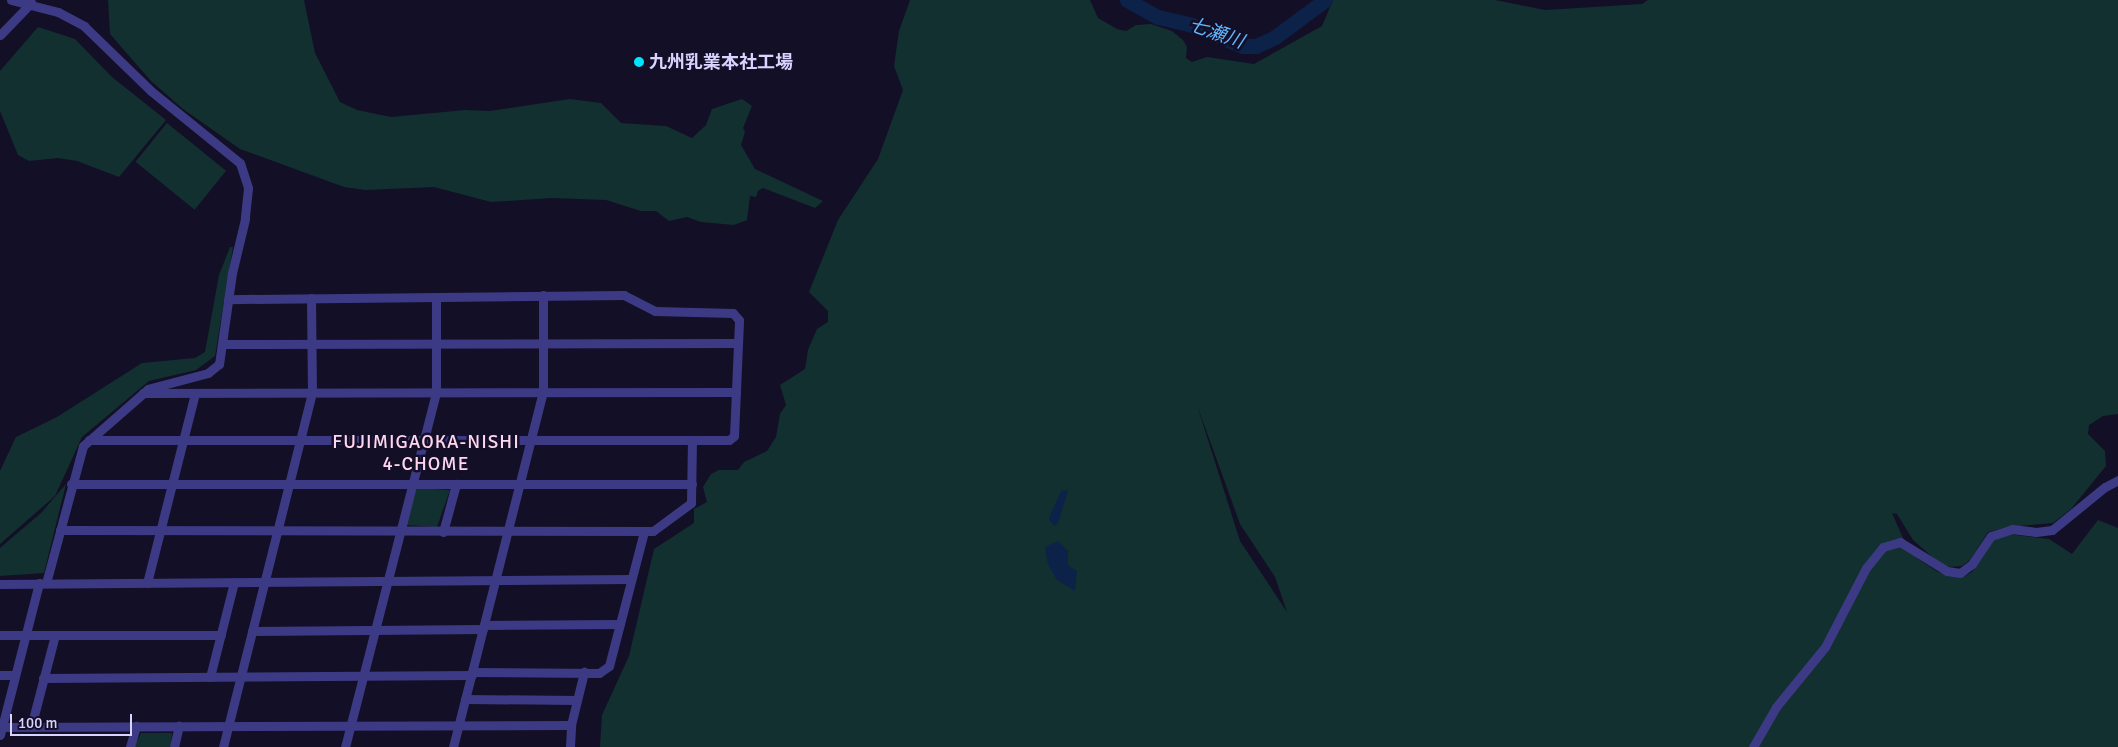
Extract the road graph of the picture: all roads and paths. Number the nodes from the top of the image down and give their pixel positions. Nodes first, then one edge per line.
1 (11, 0) edge
2 (31, 3) edge
3 (0, 35) edge
4 (542, 295) junction
5 (436, 297) junction
6 (311, 298) junction
7 (228, 299) junction
8 (543, 343) junction
9 (738, 343) junction
10 (222, 344) junction
11 (312, 344) junction
12 (436, 344) junction
13 (544, 392) junction
14 (736, 392) junction
15 (142, 393) junction
16 (195, 393) junction
17 (312, 393) junction
18 (436, 393) junction
19 (89, 440) junction
20 (184, 440) junction
21 (300, 440) junction
22 (424, 440) junction
23 (531, 440) junction
24 (692, 440) junction
25 (2118, 480) edge
26 (71, 484) junction
27 (172, 484) junction
28 (289, 484) junction
29 (412, 484) junction
30 (456, 484) junction
31 (520, 484) junction
32 (692, 484) junction
33 (60, 530) junction
34 (160, 530) junction
35 (277, 531) junction
36 (400, 532) junction
37 (443, 532) junction
38 (508, 532) junction
39 (644, 532) junction
40 (631, 579) junction
41 (388, 581) junction
42 (496, 581) junction
43 (234, 582) junction
44 (264, 582) junction
45 (42, 583) junction
46 (148, 583) junction
47 (0, 584) edge
48 (620, 624) junction
49 (484, 627) junction
50 (375, 630) junction
51 (252, 631) junction
52 (55, 634) junction
53 (0, 635) edge
54 (26, 635) junction
55 (221, 635) junction
56 (584, 672) junction
57 (472, 674) junction
58 (15, 675) junction
59 (0, 676) edge
60 (363, 676) junction
61 (210, 677) junction
62 (240, 677) junction
63 (43, 678) junction
64 (465, 699) junction
65 (577, 700) junction
66 (571, 725) junction
67 (136, 726) junction
68 (180, 726) junction
69 (228, 726) junction
70 (350, 726) junction
71 (459, 726) junction
72 (31, 727) junction
73 (1, 729) edge
74 (130, 747) edge
75 (174, 747) edge
76 (223, 747) edge
77 (345, 747) edge
78 (453, 747) edge
79 (570, 747) edge
80 (1753, 747) edge

1 - 2 street
2 - 3 street
2 - 7 street
4 - 5 street
4 - 8 street
4 - 9 street
5 - 6 street
5 - 12 street
6 - 7 street
6 - 11 street
7 - 10 street
8 - 9 street
8 - 12 street
8 - 13 street
9 - 14 street
10 - 11 street
10 - 15 street
11 - 12 street
11 - 17 street
12 - 18 street
13 - 14 street
13 - 18 street
13 - 23 street
14 - 24 street
15 - 16 street
15 - 19 street
16 - 17 street
16 - 20 street
17 - 18 street
17 - 21 street
18 - 22 street
19 - 20 street
19 - 26 street
20 - 21 street
20 - 27 street
21 - 22 street
21 - 28 street
22 - 23 street
22 - 29 street
23 - 24 street
23 - 31 street
24 - 32 street
25 - 80 street
26 - 27 street
26 - 33 street
27 - 28 street
27 - 34 street
28 - 29 street
28 - 35 street
29 - 30 street
29 - 36 street
30 - 31 street
30 - 37 street
31 - 32 street
31 - 38 street
32 - 39 street
33 - 34 street
33 - 45 street
34 - 35 street
34 - 46 street
35 - 36 street
35 - 44 street
36 - 37 street
36 - 41 street
37 - 38 street
38 - 39 street
38 - 42 street
39 - 40 street
40 - 42 street
40 - 48 street
41 - 42 street
41 - 44 street
41 - 50 street
42 - 49 street
43 - 44 street
43 - 46 street
43 - 55 street
44 - 51 street
45 - 46 street
45 - 47 street
45 - 54 street
48 - 49 street
48 - 56 street
49 - 50 street
49 - 57 street
50 - 51 street
50 - 60 street
51 - 62 street
52 - 54 street
52 - 55 street
52 - 63 street
53 - 54 street
54 - 58 street
55 - 61 street
56 - 57 street
56 - 65 street
57 - 60 street
57 - 64 street
58 - 59 street
58 - 73 street
60 - 62 street
60 - 70 street
61 - 62 street
61 - 63 street
62 - 69 street
63 - 72 street
64 - 65 street
64 - 71 street
65 - 66 street
66 - 71 street
66 - 79 street
67 - 68 street
67 - 72 street
67 - 74 street
68 - 69 street
68 - 75 street
69 - 70 street
69 - 76 street
70 - 71 street
70 - 77 street
71 - 78 street
72 - 73 street

